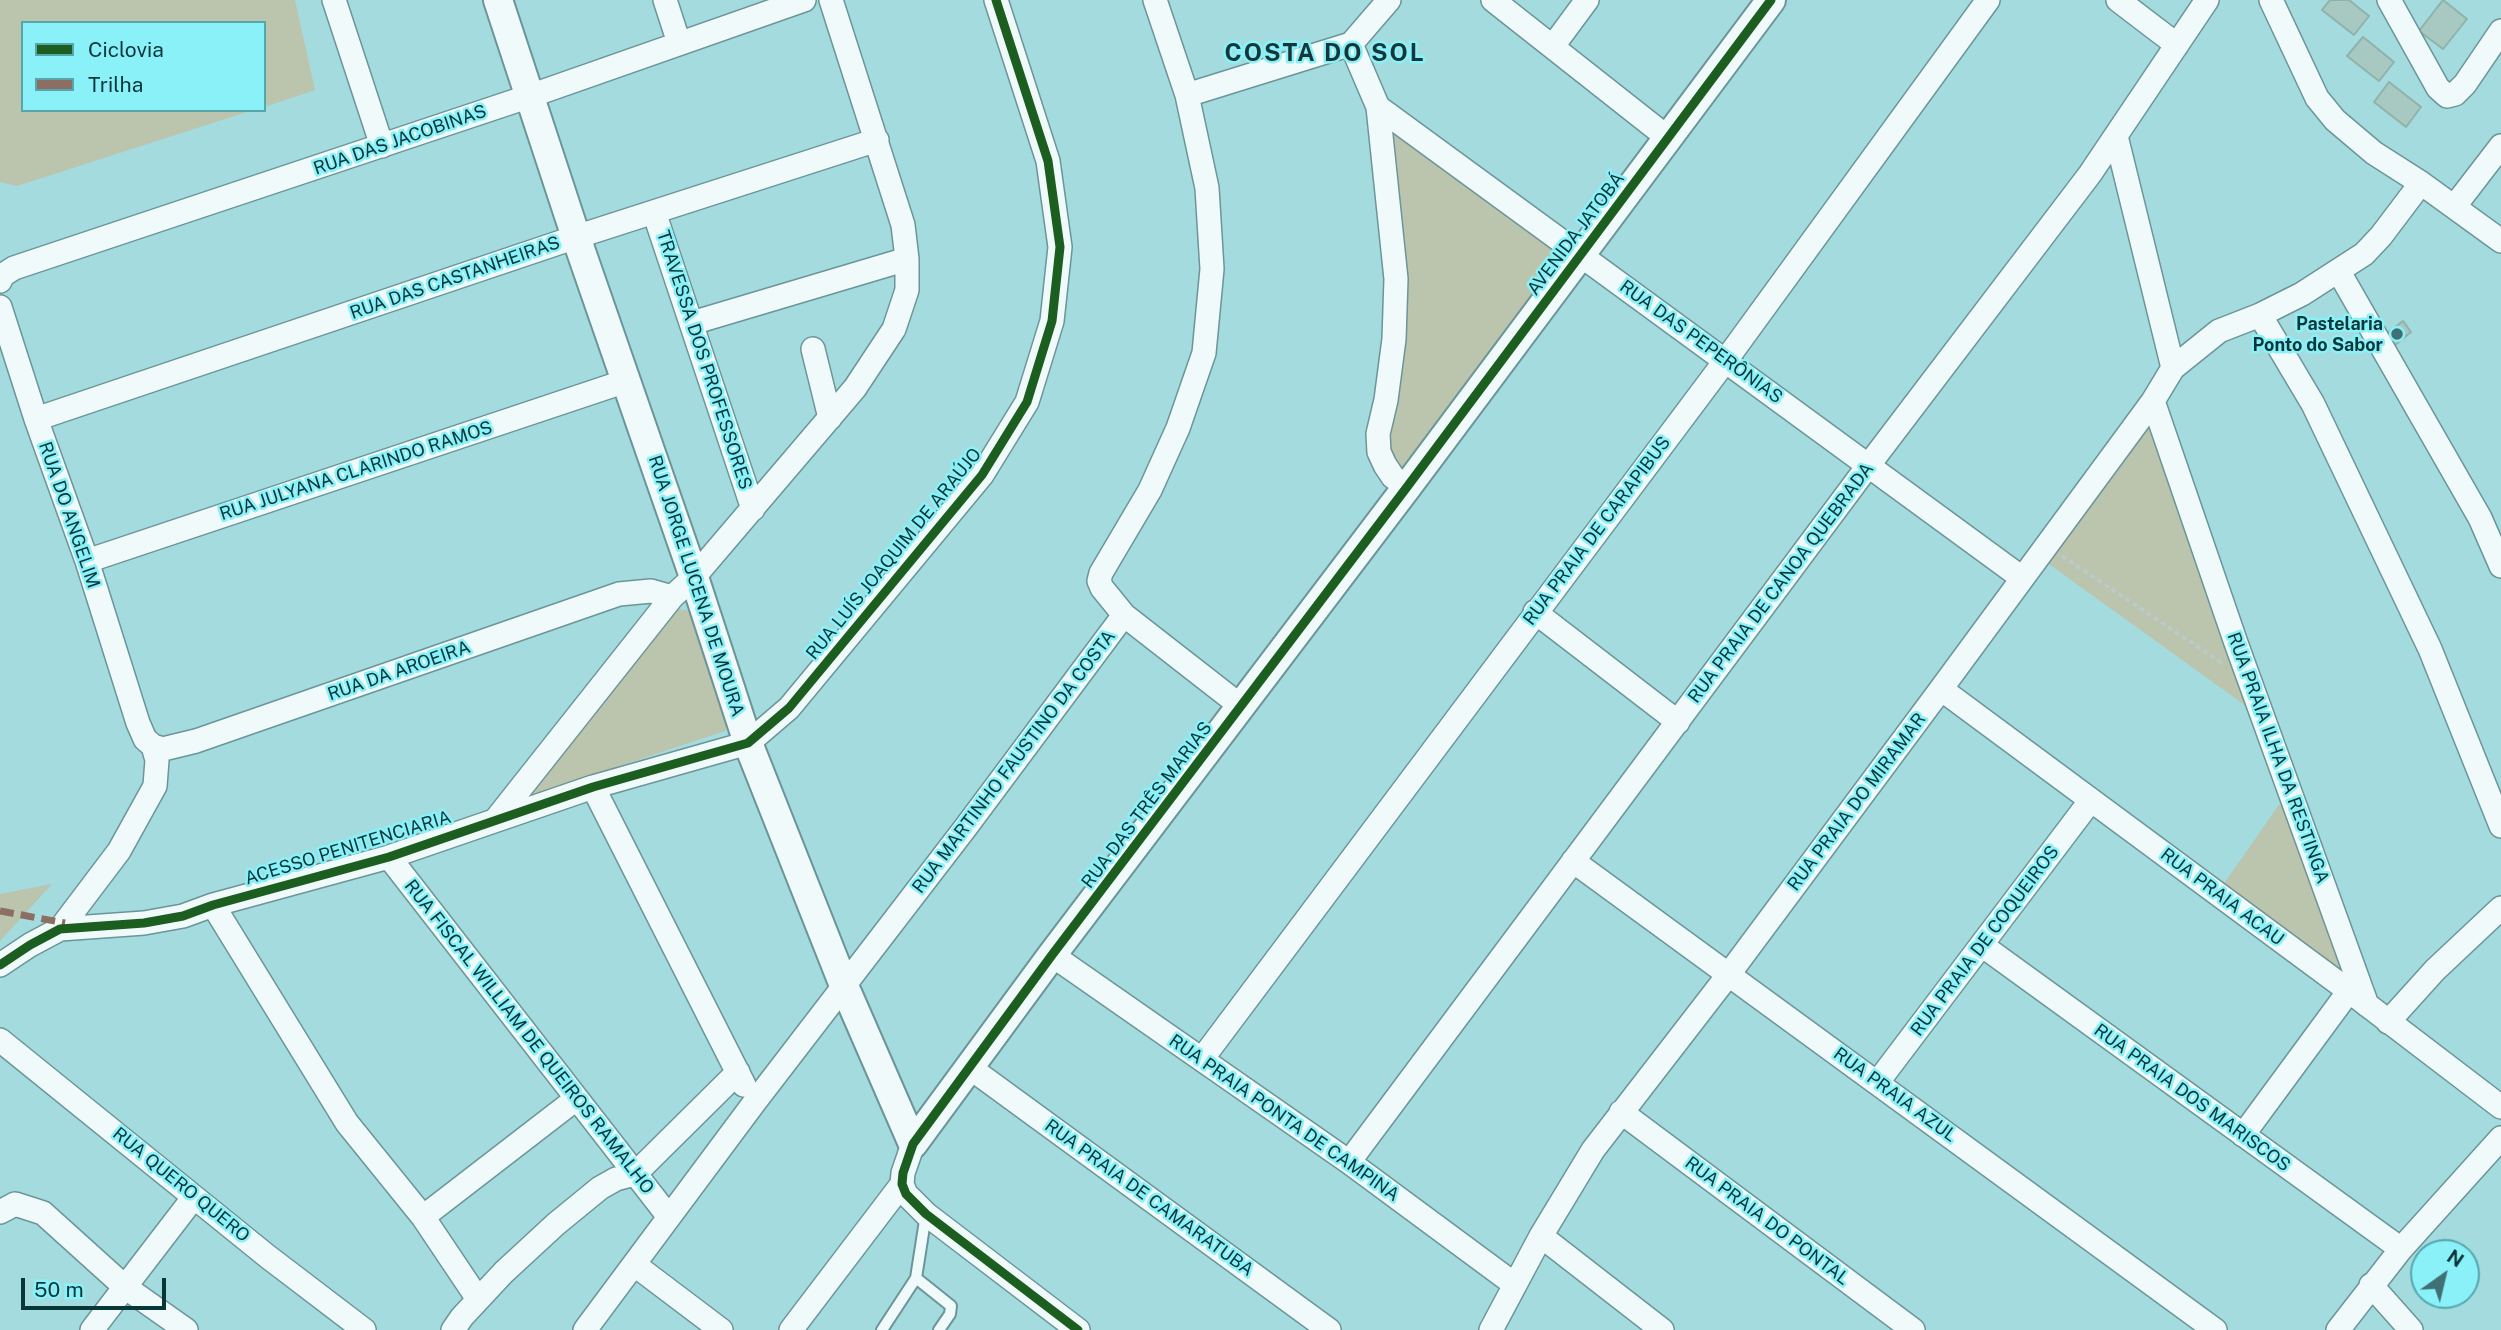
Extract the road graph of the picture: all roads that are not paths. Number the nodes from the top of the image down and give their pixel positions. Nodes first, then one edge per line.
1 (334, 0) edge
2 (498, 0) edge
3 (665, 0) edge
4 (804, 0) edge
5 (831, 0) edge
6 (996, 0) edge
7 (1155, 0) edge
8 (1389, 0) edge
9 (1493, 0) edge
10 (1587, 0) edge
11 (1771, 0) edge
12 (1987, 0) edge
13 (2118, 0) edge
14 (2207, 0) edge
15 (2271, 0) edge
16 (2389, 0) edge
17 (2501, 31) edge
18 (679, 43) junction
19 (1351, 44) junction
20 (2177, 45) junction
21 (1553, 46) junction
22 (1187, 95) junction
23 (530, 96) junction
24 (1378, 107) junction
25 (2116, 136) junction
26 (1668, 138) junction
27 (877, 140) junction
28 (382, 146) junction
29 (2501, 146) edge
30 (2421, 183) junction
31 (2454, 207) junction
32 (654, 212) junction
33 (576, 237) junction
34 (2501, 242) edge
35 (1580, 254) junction
36 (907, 259) junction
37 (2339, 272) junction
38 (0, 281) edge
39 (0, 307) edge
40 (2260, 315) junction
41 (692, 323) junction
42 (813, 349) dead end
43 (1726, 360) junction
44 (2173, 368) junction
45 (626, 381) junction
46 (2153, 401) junction
47 (830, 418) junction
48 (36, 419) junction
49 (1868, 466) junction
50 (1407, 487) junction
51 (753, 509) junction
52 (87, 561) junction
53 (2501, 566) edge
54 (694, 577) junction
55 (2022, 578) junction
56 (672, 597) junction
57 (1535, 612) junction
58 (1124, 615) junction
59 (1941, 689) junction
60 (1242, 707) junction
61 (1678, 722) junction
62 (748, 743) junction
63 (153, 746) junction
64 (593, 788) junction
65 (2091, 800) junction
66 (497, 818) junction
67 (2501, 826) edge
68 (389, 856) junction
69 (1573, 861) junction
70 (213, 905) junction
71 (2501, 908) edge
72 (60, 929) junction
73 (1983, 946) junction
74 (1052, 955) junction
75 (0, 965) edge
76 (1729, 974) junction
77 (845, 988) junction
78 (2349, 991) junction
79 (2367, 1005) junction
80 (2388, 1022) junction
81 (0, 1040) edge
82 (1202, 1059) junction
83 (969, 1067) junction
84 (738, 1072) junction
85 (1877, 1083) junction
86 (576, 1099) junction
87 (754, 1104) junction
88 (2501, 1107) edge
89 (1621, 1111) junction
90 (2243, 1135) junction
91 (2501, 1138) edge
92 (913, 1144) junction
93 (1349, 1162) junction
94 (635, 1174) junction
95 (902, 1184) junction
96 (194, 1197) junction
97 (0, 1212) edge
98 (926, 1214) junction
99 (423, 1217) junction
100 (669, 1217) junction
101 (1541, 1236) junction
102 (2401, 1249) junction
103 (635, 1265) junction
104 (916, 1278) junction
105 (1514, 1284) junction
106 (2371, 1285) junction
107 (125, 1287) junction
108 (478, 1299) junction
109 (92, 1330) edge
110 (186, 1330) edge
111 (364, 1330) edge
112 (453, 1330) edge
113 (585, 1330) edge
114 (721, 1330) edge
115 (791, 1330) edge
116 (882, 1330) edge
117 (939, 1330) edge
118 (1078, 1330) edge
119 (1329, 1330) edge
120 (1490, 1330) edge
121 (1662, 1330) edge
122 (1913, 1330) edge
123 (2215, 1330) edge
124 (2338, 1330) edge
125 (2410, 1330) edge

1 - 28 street
2 - 23 street, RUA JORGE LUCENA DE MOURA
3 - 18 street
4 - 18 street, RUA DAS JACOBINAS
5 - 27 street
6 - 62 street, RUA LUÍS JOAQUIM DE ARAÚJO
7 - 22 street, RUA MARTINHO FAUSTINO DA COSTA
8 - 19 street
9 - 21 street
10 - 21 street
11 - 26 street, AVENIDA JATOBÁ
12 - 43 street, RUA PRAIA DE CARAPIBUS
13 - 20 street
14 - 20 street, RUA PRAIA DE CANOA QUEBRADA
15 - 30 street
16 - 17 street
18 - 23 street, RUA DAS JACOBINAS
19 - 22 street
19 - 24 street
20 - 25 street, RUA PRAIA DE CANOA QUEBRADA
21 - 26 street
22 - 58 street, RUA MARTINHO FAUSTINO DA COSTA
23 - 28 street, RUA DAS JACOBINAS
23 - 33 street, RUA JORGE LUCENA DE MOURA
24 - 35 street, RUA DAS PEPERÔNIAS
24 - 50 street
25 - 44 street
25 - 49 street, RUA PRAIA DE CANOA QUEBRADA
26 - 35 street, AVENIDA JATOBÁ
27 - 32 street, RUA DAS CASTANHEIRAS
27 - 36 street
28 - 38 street, RUA DAS JACOBINAS
29 - 31 street
30 - 31 street
30 - 37 street, RUA PRAIA DO MIRAMAR
31 - 34 street
32 - 33 street, RUA DAS CASTANHEIRAS
32 - 41 street, TRAVESSA DOS PROFESSORES
33 - 45 street, RUA JORGE LUCENA DE MOURA
33 - 48 street, RUA DAS CASTANHEIRAS
35 - 43 street, RUA DAS PEPERÔNIAS
35 - 50 street, AVENIDA JATOBÁ
36 - 41 street
36 - 47 street
37 - 40 street, RUA PRAIA DO MIRAMAR
37 - 53 street
39 - 48 street, RUA DO ANGELIM
40 - 44 street, RUA PRAIA DO MIRAMAR
40 - 67 street
41 - 51 street, TRAVESSA DOS PROFESSORES
42 - 47 street
43 - 49 street, RUA DAS PEPERÔNIAS
43 - 57 street, RUA PRAIA DE CARAPIBUS
44 - 46 street, RUA PRAIA DO MIRAMAR
45 - 52 street, RUA JULYANA CLARINDO RAMOS
45 - 54 street, RUA JORGE LUCENA DE MOURA
46 - 55 street, RUA PRAIA DO MIRAMAR
46 - 79 street, RUA PRAIA ILHA DA RESTINGA
47 - 51 street
48 - 52 street, RUA DO ANGELIM
49 - 55 street, RUA DAS PEPERÔNIAS
49 - 61 street, RUA PRAIA DE CANOA QUEBRADA
50 - 60 street, RUA DAS TRÊS MARIAS
51 - 54 street
52 - 63 street, RUA DO ANGELIM
54 - 56 street
54 - 62 street, RUA JORGE LUCENA DE MOURA
55 - 59 street, RUA PRAIA DO MIRAMAR
56 - 63 street, RUA DA AROEIRA
56 - 66 street
57 - 61 street
57 - 82 street, RUA PRAIA DE CARAPIBUS
58 - 60 street
58 - 77 street, RUA MARTINHO FAUSTINO DA COSTA
59 - 65 street, RUA PRAIA ACAU
59 - 76 street, RUA PRAIA DO MIRAMAR
60 - 74 street, RUA DAS TRÊS MARIAS
61 - 69 street, RUA PRAIA DE CANOA QUEBRADA
62 - 64 street, ACESSO PENITENCIARIA
62 - 77 street, RUA JORGE LUCENA DE MOURA
63 - 72 street
64 - 66 street, ACESSO PENITENCIARIA
64 - 84 street
65 - 73 street, RUA PRAIA DE COQUEIROS
65 - 78 street, RUA PRAIA ACAU
66 - 68 street, ACESSO PENITENCIARIA
68 - 70 street, ACESSO PENITENCIARIA
68 - 86 street, RUA FISCAL WILLIAM DE QUEIROS RAMALHO
69 - 76 street, RUA PRAIA AZUL
69 - 93 street, RUA PRAIA DE CANOA QUEBRADA
70 - 72 street, ACESSO PENITENCIARIA
70 - 99 street
71 - 80 street
72 - 75 street, ACESSO PENITENCIARIA
73 - 85 street, RUA PRAIA DE COQUEIROS
73 - 90 street, RUA PRAIA DOS MARISCOS
74 - 82 street, RUA PRAIA PONTA DE CAMPINA
74 - 83 street, RUA DAS TRÊS MARIAS
76 - 85 street, RUA PRAIA AZUL
76 - 89 street, RUA PRAIA DO MIRAMAR
77 - 87 street, RUA MARTINHO FAUSTINO DA COSTA
77 - 92 street, RUA JORGE LUCENA DE MOURA
78 - 79 street, RUA PRAIA ACAU
78 - 90 street
79 - 80 street, RUA PRAIA ACAU
80 - 88 street, RUA PRAIA ACAU
81 - 96 street, RUA QUERO QUERO
82 - 93 street, RUA PRAIA PONTA DE CAMPINA
83 - 92 street, RUA DAS TRÊS MARIAS
83 - 119 street, RUA PRAIA DE CAMARATUBA
84 - 87 street
84 - 94 street
85 - 123 street, RUA PRAIA AZUL
86 - 94 street, RUA FISCAL WILLIAM DE QUEIROS RAMALHO
86 - 99 street
87 - 100 street, RUA MARTINHO FAUSTINO DA COSTA
89 - 101 street, RUA PRAIA DO MIRAMAR
89 - 122 street, RUA PRAIA DO PONTAL
90 - 102 street, RUA PRAIA DOS MARISCOS
91 - 102 street
92 - 95 street
93 - 105 street, RUA PRAIA PONTA DE CAMPINA
94 - 100 street, RUA FISCAL WILLIAM DE QUEIROS RAMALHO
94 - 108 street
95 - 98 street
95 - 115 street
96 - 107 street
96 - 111 street, RUA QUERO QUERO
97 - 107 street
98 - 104 lane
98 - 118 street
99 - 108 street
100 - 103 street, RUA MARTINHO FAUSTINO DA COSTA
101 - 105 street, RUA PRAIA DO MIRAMAR
101 - 121 street
102 - 106 street
103 - 113 street, RUA MARTINHO FAUSTINO DA COSTA
103 - 114 street
104 - 116 lane
104 - 117 lane
105 - 120 street, RUA PRAIA DO MIRAMAR
106 - 124 street
106 - 125 street
107 - 109 street
107 - 110 street
108 - 112 street

